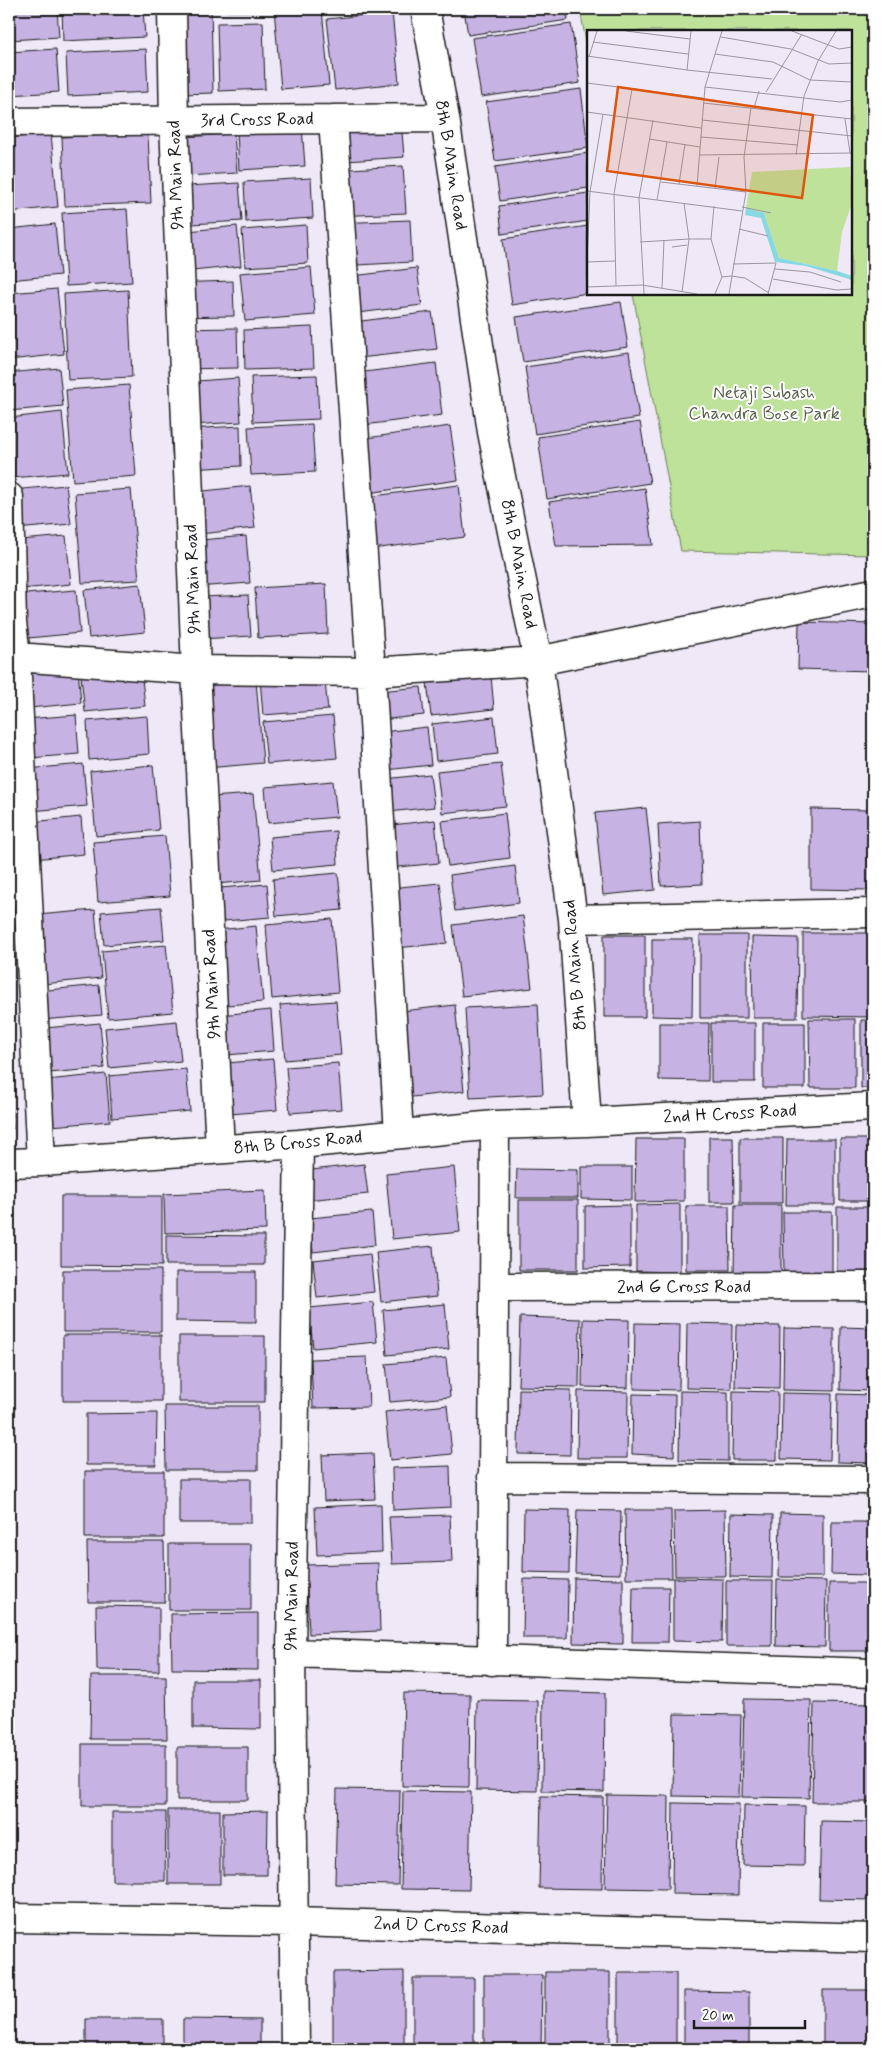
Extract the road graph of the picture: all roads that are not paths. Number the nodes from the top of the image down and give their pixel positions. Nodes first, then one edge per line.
1 (172, 9) edge
2 (425, 9) edge
3 (333, 118) junction
4 (445, 118) junction
5 (9, 122) edge
6 (174, 122) junction
7 (9, 497) edge
8 (873, 593) edge
9 (10, 621) edge
10 (16, 658) junction
11 (538, 661) junction
12 (196, 670) junction
13 (371, 672) junction
14 (873, 913) edge
15 (573, 919) junction
16 (873, 1106) edge
17 (587, 1122) junction
18 (495, 1125) junction
19 (399, 1134) junction
20 (299, 1144) junction
21 (220, 1149) junction
22 (41, 1162) junction
23 (9, 1163) edge
24 (873, 1286) edge
25 (494, 1287) junction
26 (492, 1477) junction
27 (873, 1480) edge
28 (291, 1653) junction
29 (492, 1661) junction
30 (873, 1672) edge
31 (9, 1918) edge
32 (293, 1922) junction
33 (873, 1938) edge
34 (295, 2049) edge

1 - 6 street, 9th Main Road
2 - 4 street, 8th B Main Road
3 - 4 street, 3rd Cross Road
3 - 6 street, 3rd Cross Road
3 - 13 street
4 - 11 street, 8th B Main Road
5 - 6 street, 3rd Cross Road
6 - 12 street, 9th Main Road
7 - 9 street
8 - 11 street
9 - 10 street
10 - 12 street
10 - 22 street
11 - 13 street
11 - 15 street, 8th B Main Road
12 - 13 street
12 - 21 street, 9th Main Road
13 - 19 street
14 - 15 street
15 - 17 street, 8th B Main Road
16 - 17 street, 2nd H Cross Road
17 - 18 street, 8th B Cross Road
18 - 19 street, 8th B Cross Road
18 - 25 street
19 - 20 street, 8th B Cross Road
20 - 21 street, 8th B Cross Road
20 - 28 street, 9th Main Road
21 - 22 street, 8th B Cross Road
22 - 23 street, 8th B Cross Road
24 - 25 street, 2nd G Cross Road
25 - 26 street
26 - 27 street
26 - 29 street
28 - 29 street
28 - 32 street, 9th Main Road
29 - 30 street
31 - 32 street, 2nd D Cross Road
32 - 33 street, 2nd D Cross Road
32 - 34 street, 9th Main Road

